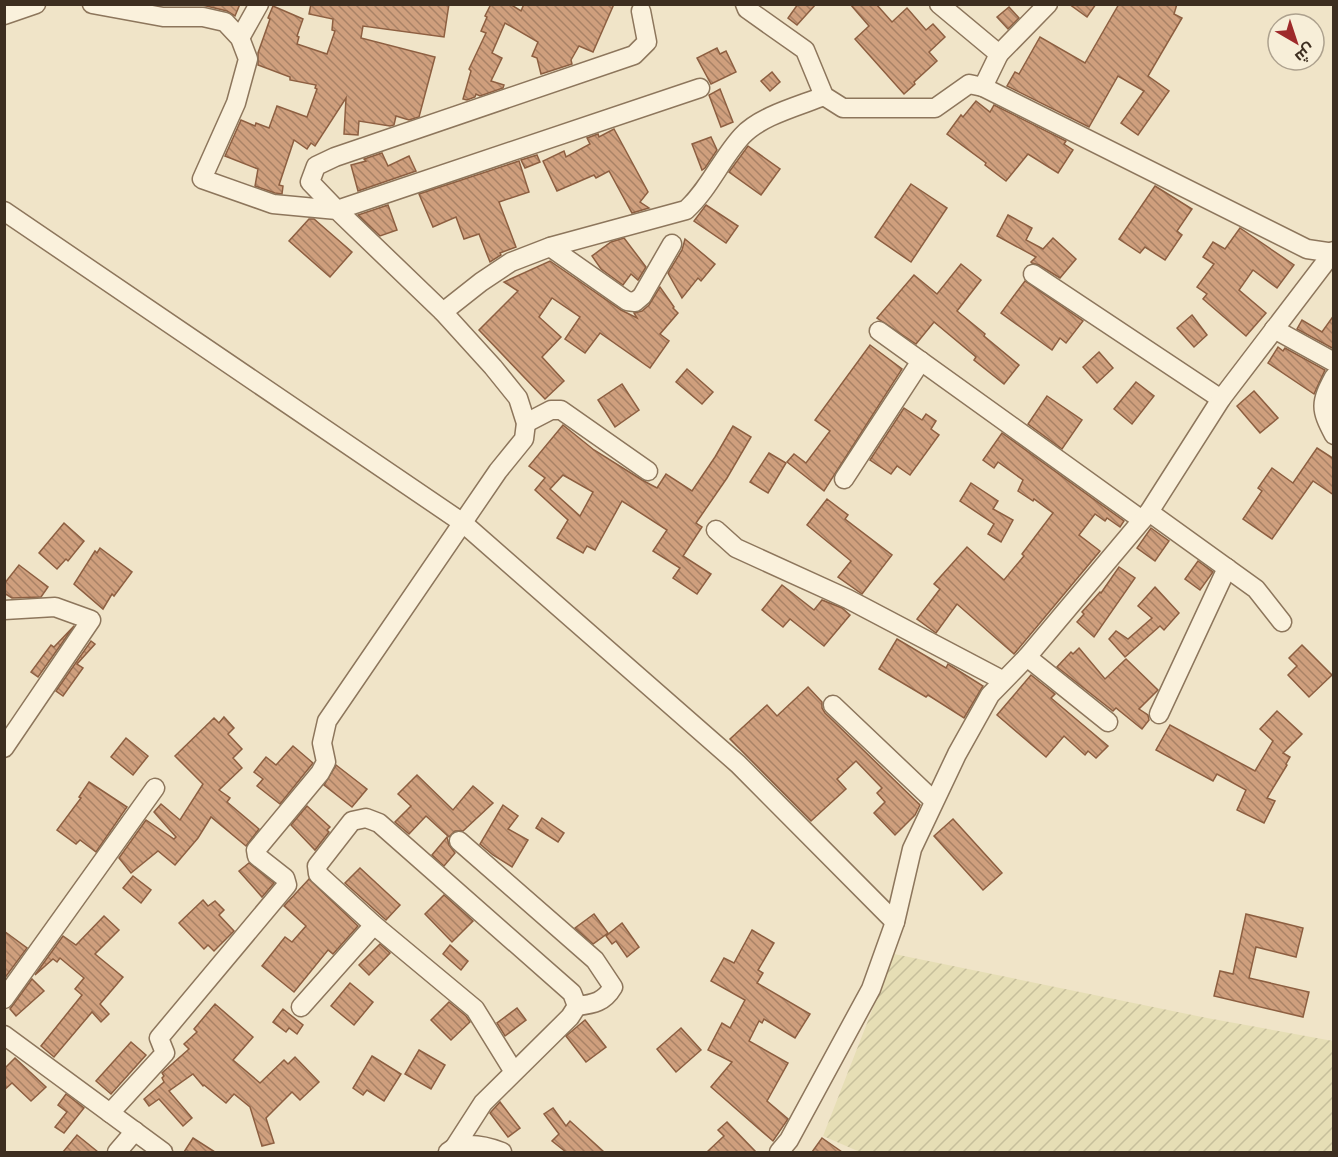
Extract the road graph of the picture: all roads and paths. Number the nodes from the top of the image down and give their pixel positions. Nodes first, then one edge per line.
1 (36, 4) edge
2 (92, 4) edge
3 (259, 4) edge
4 (745, 4) edge
5 (939, 4) edge
6 (1048, 4) edge
7 (206, 11) edge
8 (641, 11) dead end
9 (4, 15) edge
10 (240, 38) junction
11 (999, 54) junction
12 (983, 87) junction
13 (700, 88) dead end
14 (824, 96) junction
15 (337, 210) junction
16 (4, 212) edge
17 (672, 244) dead end
18 (550, 247) junction
19 (1333, 252) edge
20 (1033, 274) dead end
21 (443, 312) junction
22 (1274, 329) junction
23 (879, 331) dead end
24 (921, 362) junction
25 (1334, 362) edge
26 (1334, 378) edge
27 (1221, 399) junction
28 (526, 423) junction
29 (1334, 435) edge
30 (648, 471) dead end
31 (844, 479) dead end
32 (1146, 516) junction
33 (463, 523) junction
34 (716, 530) dead end
35 (1227, 568) junction
36 (4, 610) edge
37 (1282, 622) dead end
38 (1027, 657) junction
39 (1002, 680) junction
40 (834, 705) dead end
41 (1159, 714) dead end
42 (1108, 722) dead end
43 (4, 748) edge
44 (155, 788) dead end
45 (934, 801) junction
46 (459, 841) dead end
47 (895, 922) junction
48 (374, 924) junction
49 (4, 999) edge
50 (301, 1006) dead end
51 (577, 1006) junction
52 (4, 1035) edge
53 (514, 1072) junction
54 (110, 1113) junction
55 (135, 1131) junction
56 (451, 1150) edge
57 (117, 1152) edge
58 (163, 1152) edge
59 (502, 1152) edge
60 (779, 1152) edge

1 - 9 street
2 - 7 street
3 - 10 street
4 - 14 street
5 - 11 street
6 - 11 street
7 - 10 street
8 - 15 street
10 - 15 street
11 - 12 street
12 - 14 street
12 - 19 street
13 - 15 street
14 - 18 street
15 - 21 street
16 - 33 street
17 - 18 street
18 - 21 street
19 - 22 street
20 - 27 street
21 - 28 street
22 - 25 street
22 - 27 street
23 - 24 street
24 - 31 street
24 - 32 street
26 - 29 street
27 - 32 street
28 - 30 street
28 - 33 street
32 - 35 street
32 - 38 street
33 - 47 street
33 - 54 street
34 - 39 street
35 - 37 street
35 - 41 street
36 - 43 street
38 - 39 street
38 - 42 street
39 - 45 street
40 - 45 street
44 - 49 street
45 - 47 street
46 - 51 street
47 - 60 street
48 - 50 street
48 - 51 street
48 - 53 street
51 - 53 street
52 - 54 street
53 - 56 street
54 - 55 street
55 - 57 street
55 - 58 street
56 - 59 street

